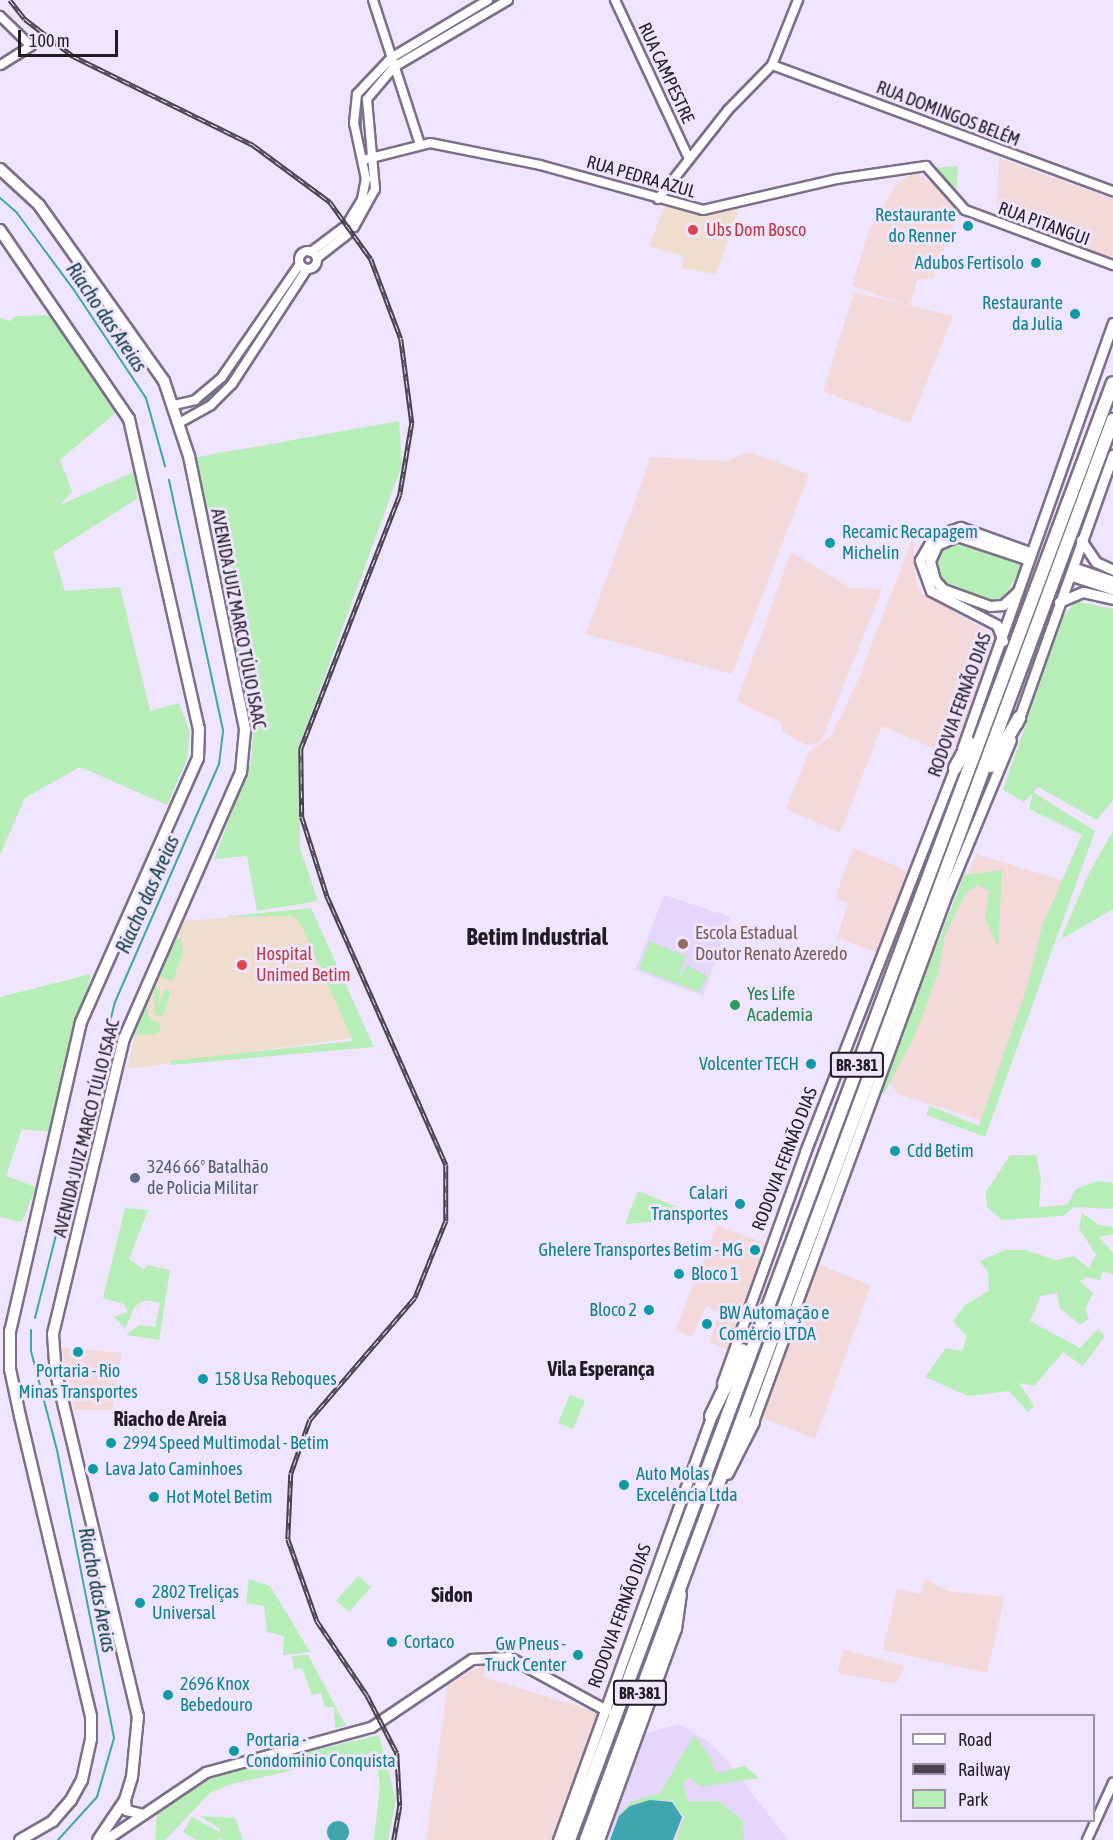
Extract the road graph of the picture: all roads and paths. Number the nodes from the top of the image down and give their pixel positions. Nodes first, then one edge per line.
1 (373, 0) edge
2 (488, 0) edge
3 (508, 0) edge
4 (615, 0) edge
5 (798, 0) edge
6 (0, 16) edge
7 (391, 58) junction
8 (0, 65) edge
9 (772, 65) junction
10 (394, 67) junction
11 (420, 145) junction
12 (375, 157) junction
13 (689, 159) junction
14 (363, 160) junction
15 (0, 169) edge
16 (1113, 191) edge
17 (658, 199) junction
18 (966, 210) joint
19 (0, 230) edge
20 (346, 231) dead end
21 (314, 255) junction
22 (1113, 265) edge
23 (303, 267) junction
24 (1113, 323) edge
25 (1113, 383) edge
26 (174, 405) junction
27 (1113, 420) edge
28 (179, 423) junction
29 (1113, 456) edge
30 (1081, 540) junction
31 (1113, 570) edge
32 (1113, 581) edge
33 (1023, 584) junction
34 (1113, 589) edge
35 (1113, 599) edge
36 (1059, 602) junction
37 (1003, 642) junction
38 (989, 708) junction
39 (1019, 718) junction
40 (955, 768) junction
41 (953, 852) junction
42 (801, 1221) junction
43 (711, 1416) junction
44 (753, 1422) joint
45 (699, 1528) junction
46 (680, 1582) junction
47 (606, 1710) junction
48 (1113, 1783) edge
49 (124, 1800) junction
50 (144, 1814) junction
51 (20, 1840) edge
52 (98, 1840) edge
53 (105, 1840) edge
54 (558, 1840) edge
55 (569, 1840) edge
56 (586, 1840) edge
57 (598, 1840) edge
58 (1087, 1840) edge

1 - 7 street
2 - 7 street
3 - 10 street
4 - 13 street, RUA CAMPESTRE
5 - 9 street
6 - 8 street
7 - 10 street
7 - 14 street
9 - 13 street
9 - 16 street, RUA DOMINGOS BELÉM
10 - 11 street
10 - 12 street
11 - 12 street, RUA PEDRA AZUL
11 - 17 street, RUA PEDRA AZUL
12 - 14 street, RUA PEDRA AZUL
12 - 14 street
13 - 17 street
15 - 26 main road, AVENIDA JUIZ MARCO TÚLIO ISAAC
17 - 18 street, RUA PEDRA AZUL
18 - 22 street, RUA PITANGUI
19 - 51 main road, AVENIDA JUIZ MARCO TÚLIO ISAAC
20 - 21 street
21 - 23 street
21 - 23 street
23 - 26 street
23 - 28 street
24 - 33 main road, RODOVIA FERNÃO DIAS / BR-381
25 - 38 highway, RODOVIA FERNÃO DIAS / BR-381
26 - 28 main road, AVENIDA JUIZ MARCO TÚLIO ISAAC
27 - 41 highway, BR-381
28 - 49 main road, AVENIDA JUIZ MARCO TÚLIO ISAAC
29 - 30 main road, BR-381
30 - 31 main road
30 - 36 main road, BR-381
32 - 34 main road
33 - 37 main road, RODOVIA FERNÃO DIAS / BR-381
33 - 37 main road
35 - 36 main road
36 - 39 main road, BR-381
37 - 40 main road, RODOVIA FERNÃO DIAS / BR-381
38 - 40 highway
38 - 42 highway, RODOVIA FERNÃO DIAS / BR-381
39 - 41 highway
39 - 44 main road, BR-381
40 - 43 main road, RODOVIA FERNÃO DIAS / BR-381
41 - 45 highway, BR-381
42 - 43 highway
42 - 55 highway, RODOVIA FERNÃO DIAS / BR-381
43 - 47 main road, RODOVIA FERNÃO DIAS / BR-381
44 - 45 highway, BR-381
45 - 46 highway, BR-381
46 - 56 highway, BR-381
46 - 57 highway
47 - 50 main road
47 - 54 main road, RODOVIA FERNÃO DIAS / BR-381
48 - 58 street
49 - 50 main road
49 - 52 main road, AVENIDA JUIZ MARCO TÚLIO ISAAC
50 - 53 main road

